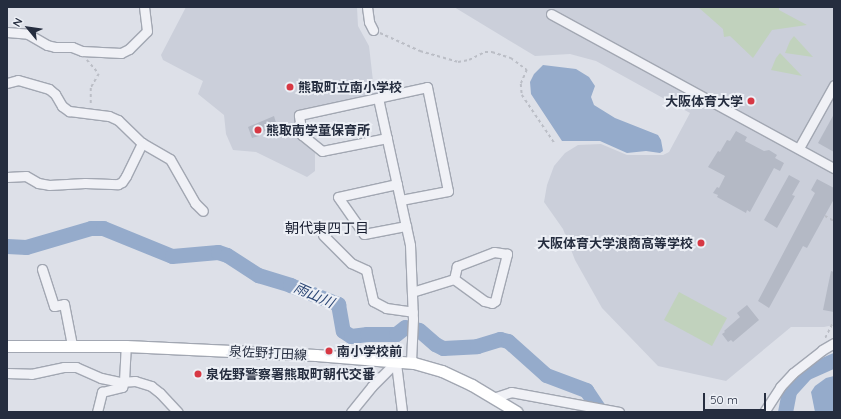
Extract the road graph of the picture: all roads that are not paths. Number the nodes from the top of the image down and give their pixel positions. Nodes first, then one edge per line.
1 (144, 7) edge
2 (367, 7) edge
3 (551, 14) dead end
4 (373, 30) road end
5 (7, 32) edge
6 (7, 83) edge
7 (834, 85) edge
8 (378, 98) junction
9 (387, 138) junction
10 (142, 143) junction
11 (799, 148) junction
12 (834, 168) edge
13 (7, 177) edge
14 (397, 184) junction
15 (401, 200) junction
16 (203, 211) dead end
17 (406, 226) junction
18 (323, 235) dead end
19 (42, 269) dead end
20 (454, 279) junction
21 (412, 292) junction
22 (413, 316) junction
23 (834, 343) edge
24 (72, 345) junction
25 (7, 346) edge
26 (126, 346) junction
27 (397, 362) junction
28 (411, 362) junction
29 (7, 373) edge
30 (124, 381) junction
31 (493, 398) junction
32 (97, 412) edge
33 (178, 412) edge
34 (352, 412) edge
35 (402, 412) edge
36 (517, 412) edge
37 (619, 412) edge
38 (764, 412) edge

1 - 5 street
2 - 4 street
3 - 11 street
6 - 10 street
7 - 11 street
8 - 9 street
8 - 9 street
8 - 15 street
9 - 14 street
10 - 13 street
10 - 16 street
11 - 12 street
14 - 15 street
14 - 17 street
15 - 17 street
17 - 21 street
18 - 22 street
19 - 24 street
20 - 20 street
20 - 21 street
21 - 22 street
22 - 28 street
23 - 38 street
24 - 25 main road, 泉佐野打田線
24 - 26 main road, 泉佐野打田線
26 - 27 main road, 泉佐野打田線
26 - 30 street
27 - 28 main road, 泉佐野打田線
27 - 34 street
27 - 35 street
28 - 31 main road, 泉佐野打田線
29 - 30 street
30 - 32 street
30 - 33 street
31 - 36 main road, 泉佐野打田線
31 - 37 street

